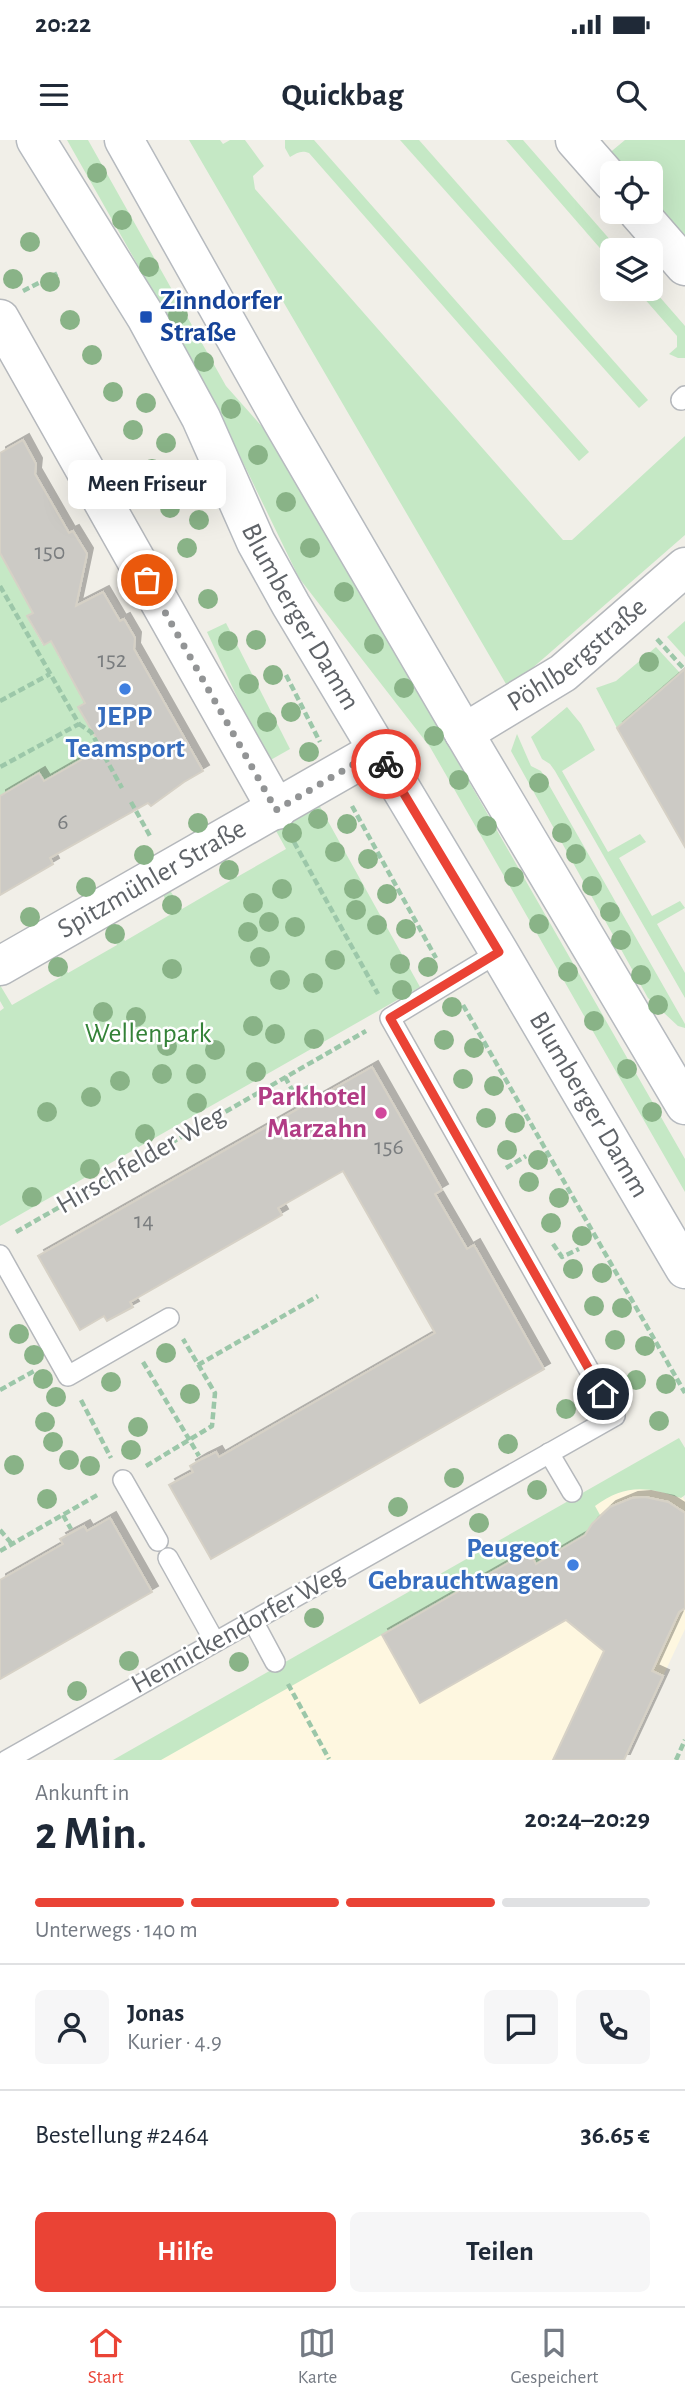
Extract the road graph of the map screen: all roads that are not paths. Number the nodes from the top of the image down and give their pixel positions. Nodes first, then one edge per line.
1 (36, 140) edge
2 (124, 140) edge
3 (575, 140) edge
4 (600, 168) edge
5 (648, 224) edge
6 (685, 266) edge
7 (0, 319) edge
8 (685, 567) edge
9 (464, 733) junction
10 (378, 750) junction
11 (276, 810) junction
12 (499, 952) junction
13 (0, 966) edge
14 (685, 1105) edge
15 (0, 1255) edge
16 (685, 1269) edge
17 (169, 1318) road end
18 (550, 1453) junction
19 (123, 1480) road end
20 (572, 1492) dead end
21 (253, 1620) junction
22 (215, 1642) junction
23 (275, 1662) road end
24 (7, 1760) edge

1 - 10 main road, Blumberger Damm
2 - 9 main road
3 - 4 main road
5 - 6 main road
7 - 11 main road
8 - 9 main road, Pöhlbergstraße
9 - 14 main road
10 - 11 main road, Spitzmühler Straße
10 - 12 main road, Blumberger Damm
11 - 13 main road, Spitzmühler Straße
12 - 16 main road, Blumberger Damm
12 - 18 lane, Hennickendorfer Weg
15 - 17 lane
18 - 20 lane
18 - 21 lane, Hennickendorfer Weg
19 - 22 lane
21 - 22 lane, Hennickendorfer Weg
21 - 23 lane
22 - 24 lane, Hennickendorfer Weg

